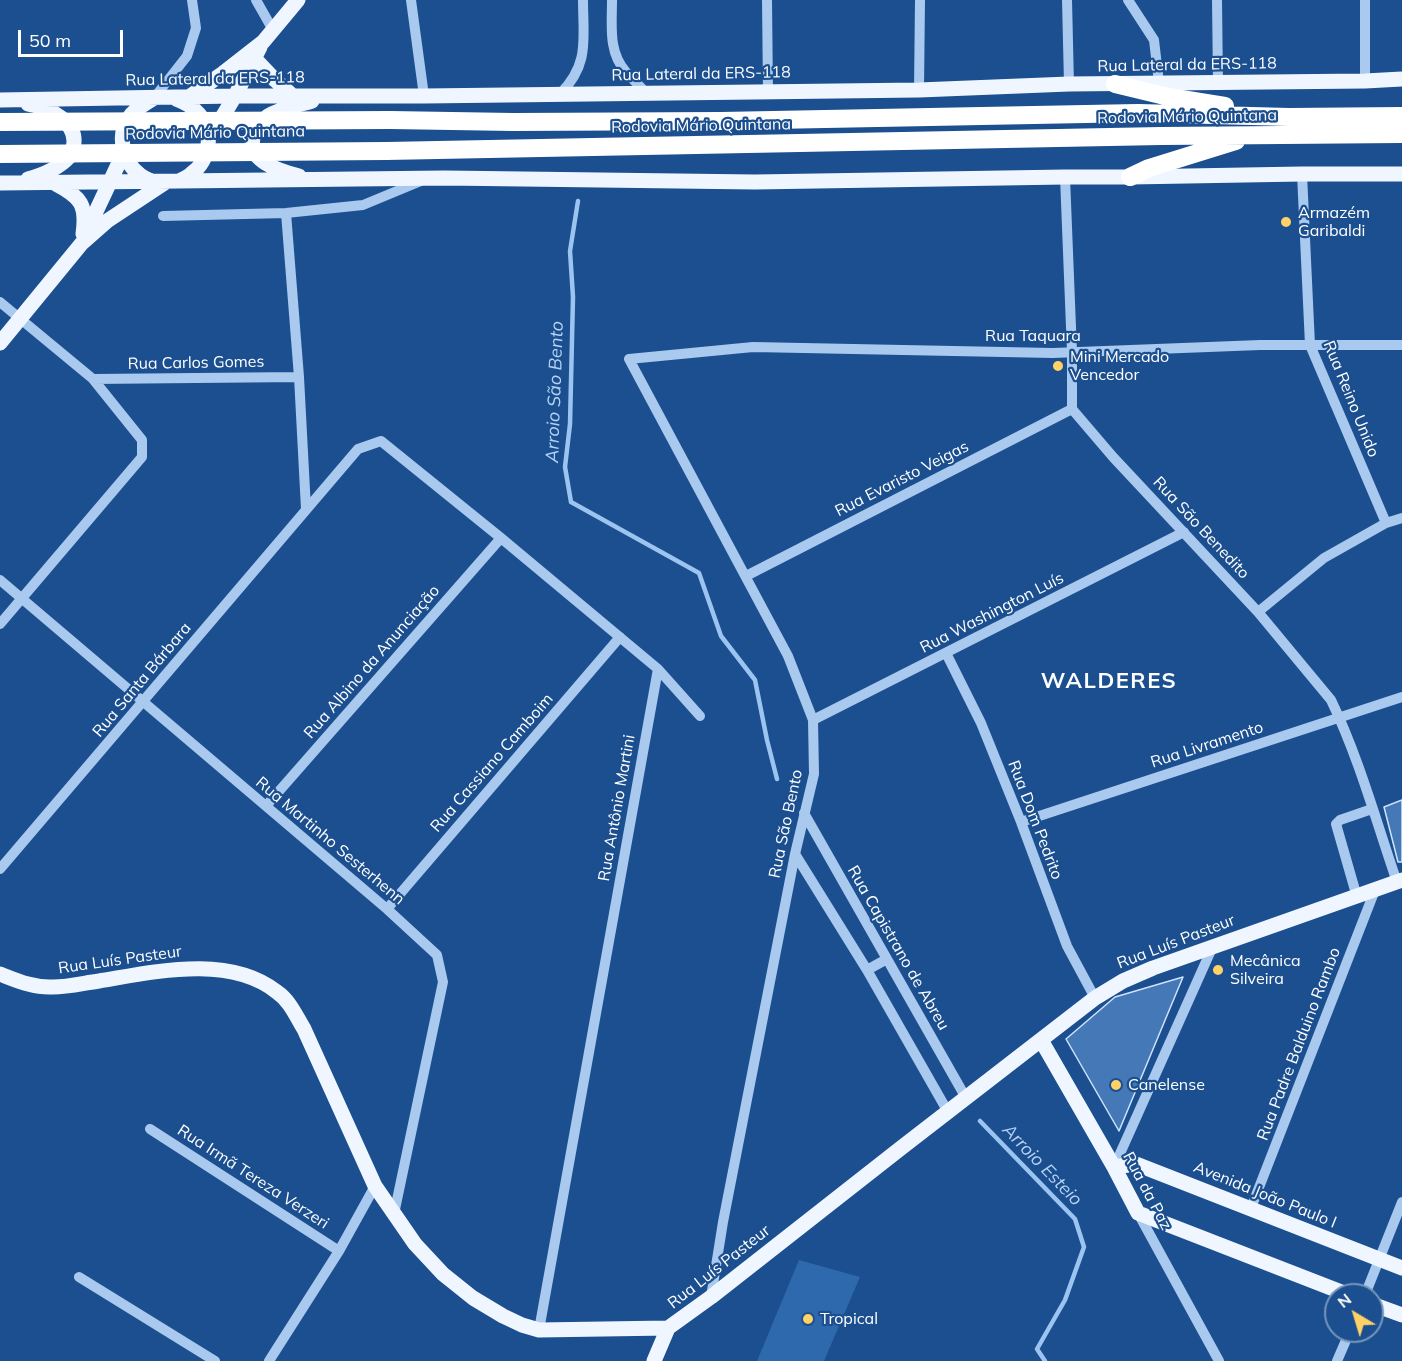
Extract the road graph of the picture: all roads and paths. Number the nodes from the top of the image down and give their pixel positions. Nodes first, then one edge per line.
1 (192, 0) edge
2 (256, 0) edge
3 (298, 0) edge
4 (411, 0) edge
5 (583, 0) edge
6 (612, 0) edge
7 (766, 0) edge
8 (920, 0) edge
9 (1067, 0) edge
10 (1128, 0) edge
11 (1217, 0) edge
12 (1365, 0) edge
13 (273, 30) junction
14 (263, 42) junction
15 (255, 59) junction
16 (1402, 79) edge
17 (1365, 81) junction
18 (1218, 82) junction
19 (1159, 83) junction
20 (1069, 84) junction
21 (1114, 84) junction
22 (920, 90) junction
23 (768, 92) junction
24 (646, 93) junction
25 (560, 94) junction
26 (235, 96) junction
27 (293, 96) junction
28 (424, 96) junction
29 (181, 97) junction
30 (327, 97) junction
31 (154, 98) junction
32 (3, 100) edge
33 (1402, 116) edge
34 (1289, 117) junction
35 (0, 122) edge
36 (1402, 134) edge
37 (1251, 135) junction
38 (208, 139) junction
39 (124, 152) junction
40 (0, 154) edge
41 (1302, 174) junction
42 (1402, 174) edge
43 (1065, 177) junction
44 (1130, 177) junction
45 (427, 178) junction
46 (165, 181) junction
47 (324, 181) junction
48 (110, 182) junction
49 (5, 183) edge
50 (54, 183) junction
51 (286, 213) junction
52 (163, 216) dead end
53 (82, 243) junction
54 (0, 302) edge
55 (21, 319) junction
56 (0, 343) edge
57 (1310, 345) junction
58 (1402, 345) edge
59 (1072, 352) junction
60 (629, 359) joint
61 (299, 377) junction
62 (93, 379) junction
63 (1072, 409) junction
64 (306, 509) junction
65 (1402, 518) edge
66 (1386, 523) junction
67 (1184, 532) junction
68 (501, 538) junction
69 (746, 576) junction
70 (0, 580) edge
71 (21, 599) junction
72 (1258, 612) junction
73 (0, 624) edge
74 (620, 637) junction
75 (946, 652) junction
76 (658, 669) junction
77 (1402, 697) edge
78 (143, 703) junction
79 (700, 716) dead end
80 (1339, 717) junction
81 (813, 720) junction
82 (266, 807) junction
83 (1372, 809) junction
84 (804, 813) junction
85 (1021, 822) junction
86 (795, 854) junction
87 (0, 868) edge
88 (1399, 881) edge
89 (1375, 890) junction
90 (1357, 897) junction
91 (387, 909) junction
92 (1213, 946) junction
93 (887, 959) junction
94 (867, 970) junction
95 (0, 974) edge
96 (1095, 998) junction
97 (1041, 1040) junction
98 (966, 1098) junction
99 (948, 1112) junction
100 (150, 1129) dead end
101 (1114, 1167) junction
102 (375, 1186) junction
103 (1402, 1202) edge
104 (1251, 1208) junction
105 (1138, 1213) junction
106 (394, 1214) junction
107 (339, 1251) junction
108 (1379, 1259) junction
109 (1402, 1268) edge
110 (79, 1276) dead end
111 (1370, 1283) edge
112 (1324, 1285) edge
113 (711, 1297) junction
114 (1384, 1309) edge
115 (1402, 1316) edge
116 (668, 1329) junction
117 (538, 1330) junction
118 (1345, 1343) edge
119 (215, 1361) edge
120 (269, 1361) edge
121 (654, 1361) edge
122 (1219, 1361) edge
123 (1337, 1361) edge

1 - 31 street
2 - 13 street
3 - 13 main road
4 - 28 street
5 - 25 street
6 - 24 street
7 - 23 street
8 - 22 street
9 - 20 street
10 - 19 street
11 - 18 street
12 - 17 street
13 - 14 main road
14 - 15 main road
14 - 29 main road
15 - 26 main road
15 - 27 main road
16 - 17 main road, Rua Lateral da ERS-118
17 - 18 main road, Rua Lateral da ERS-118
18 - 19 main road, Rua Lateral da ERS-118
19 - 21 main road, Rua Lateral da ERS-118
20 - 21 main road, Rua Lateral da ERS-118
20 - 22 main road, Rua Lateral da ERS-118
21 - 34 highway
22 - 23 main road, Rua Lateral da ERS-118
23 - 24 main road, Rua Lateral da ERS-118
24 - 25 main road, Rua Lateral da ERS-118
25 - 28 main road, Rua Lateral da ERS-118
26 - 27 main road, Rua Lateral da ERS-118
26 - 29 main road, Rua Lateral da ERS-118
26 - 38 main road
27 - 30 main road, Rua Lateral da ERS-118
28 - 30 main road, Rua Lateral da ERS-118
29 - 31 main road, Rua Lateral da ERS-118
29 - 38 main road
30 - 47 main road
31 - 32 main road, Rua Lateral da ERS-118
31 - 39 main road
32 - 49 main road
33 - 34 highway, Rodovia Mário Quintana
34 - 35 highway, Rodovia Mário Quintana, bridge
36 - 37 highway, Rodovia Mário Quintana
37 - 40 highway, Rodovia Mário Quintana, bridge
37 - 44 highway
38 - 46 main road
39 - 46 main road
39 - 48 main road
41 - 42 main road
41 - 44 main road
41 - 57 street, Rua Reino Unido
43 - 44 main road
43 - 45 main road
43 - 59 street
45 - 47 main road
45 - 51 street
46 - 47 main road
46 - 48 main road
46 - 53 main road
48 - 50 main road
48 - 53 main road
49 - 50 main road
50 - 53 main road
51 - 52 street
51 - 61 street
53 - 55 main road
54 - 55 street
55 - 56 main road
55 - 62 street
57 - 58 street, Rua Taquara
57 - 59 street, Rua Taquara
57 - 66 street, Rua Reino Unido
59 - 60 street, Rua Taquara
59 - 63 street
60 - 69 street, Rua São Bento
61 - 62 street, Rua Carlos Gomes
61 - 64 street
62 - 71 street
63 - 67 street, Rua São Benedito
63 - 69 street, Rua Evaristo Veigas
64 - 68 street, Rua Santa Bárbara
64 - 78 street, Rua Santa Bárbara
65 - 66 street
66 - 72 street
67 - 72 street, Rua São Benedito
67 - 75 street, Rua Washington Luís
68 - 74 street
68 - 82 street, Rua Albino da Anunciação
69 - 81 street, Rua São Bento
70 - 71 street, Rua Martinho Sesterhenn
71 - 73 street
71 - 78 street, Rua Martinho Sesterhenn
72 - 80 street, Rua São Benedito
74 - 76 street
74 - 91 street, Rua Cassiano Camboim
75 - 81 street, Rua Washington Luís
75 - 85 street, Rua Dom Pedrito
76 - 79 street
76 - 117 street, Rua Antônio Martini
77 - 80 street, Rua Livramento
78 - 82 street, Rua Martinho Sesterhenn
78 - 87 street, Rua Santa Bárbara
80 - 83 street, Rua São Benedito
80 - 85 street, Rua Livramento
81 - 84 street, Rua São Bento
82 - 91 street, Rua Martinho Sesterhenn
83 - 88 street, Rua São Benedito
83 - 90 street
84 - 86 street, Rua São Bento
84 - 93 street, Rua Capistrano de Abreu
85 - 96 street, Rua Dom Pedrito
86 - 94 street
86 - 113 street, Rua São Bento
88 - 89 main road, Rua Luís Pasteur
89 - 90 main road, Rua Luís Pasteur
89 - 104 street, Rua Padre Balduino Rambo
90 - 92 main road, Rua Luís Pasteur
91 - 106 street, Rua Martinho Sesterhenn
92 - 96 main road, Rua Luís Pasteur
92 - 101 street
93 - 94 street
93 - 98 street, Rua Capistrano de Abreu
94 - 99 street
95 - 102 main road, Rua Luís Pasteur
96 - 97 main road, Rua Luís Pasteur
97 - 98 main road, Rua Luís Pasteur
97 - 101 main road, Rua da Paz
98 - 99 main road, Rua Luís Pasteur
99 - 113 main road, Rua Luís Pasteur
100 - 107 street, Rua Irmã Tereza Verzeri
101 - 104 main road, Avenida João Paulo I
101 - 105 main road, Rua da Paz
102 - 106 main road, Rua Luís Pasteur
102 - 107 street
103 - 108 street
104 - 108 main road, Avenida João Paulo I
105 - 112 main road
105 - 122 street, Rua da Paz
106 - 117 main road, Rua Luís Pasteur
107 - 120 street
108 - 109 main road, Avenida João Paulo I
108 - 111 street
110 - 119 street
113 - 116 main road, Rua Luís Pasteur
114 - 115 main road
116 - 117 main road, Rua Luís Pasteur
116 - 121 main road
118 - 123 street

